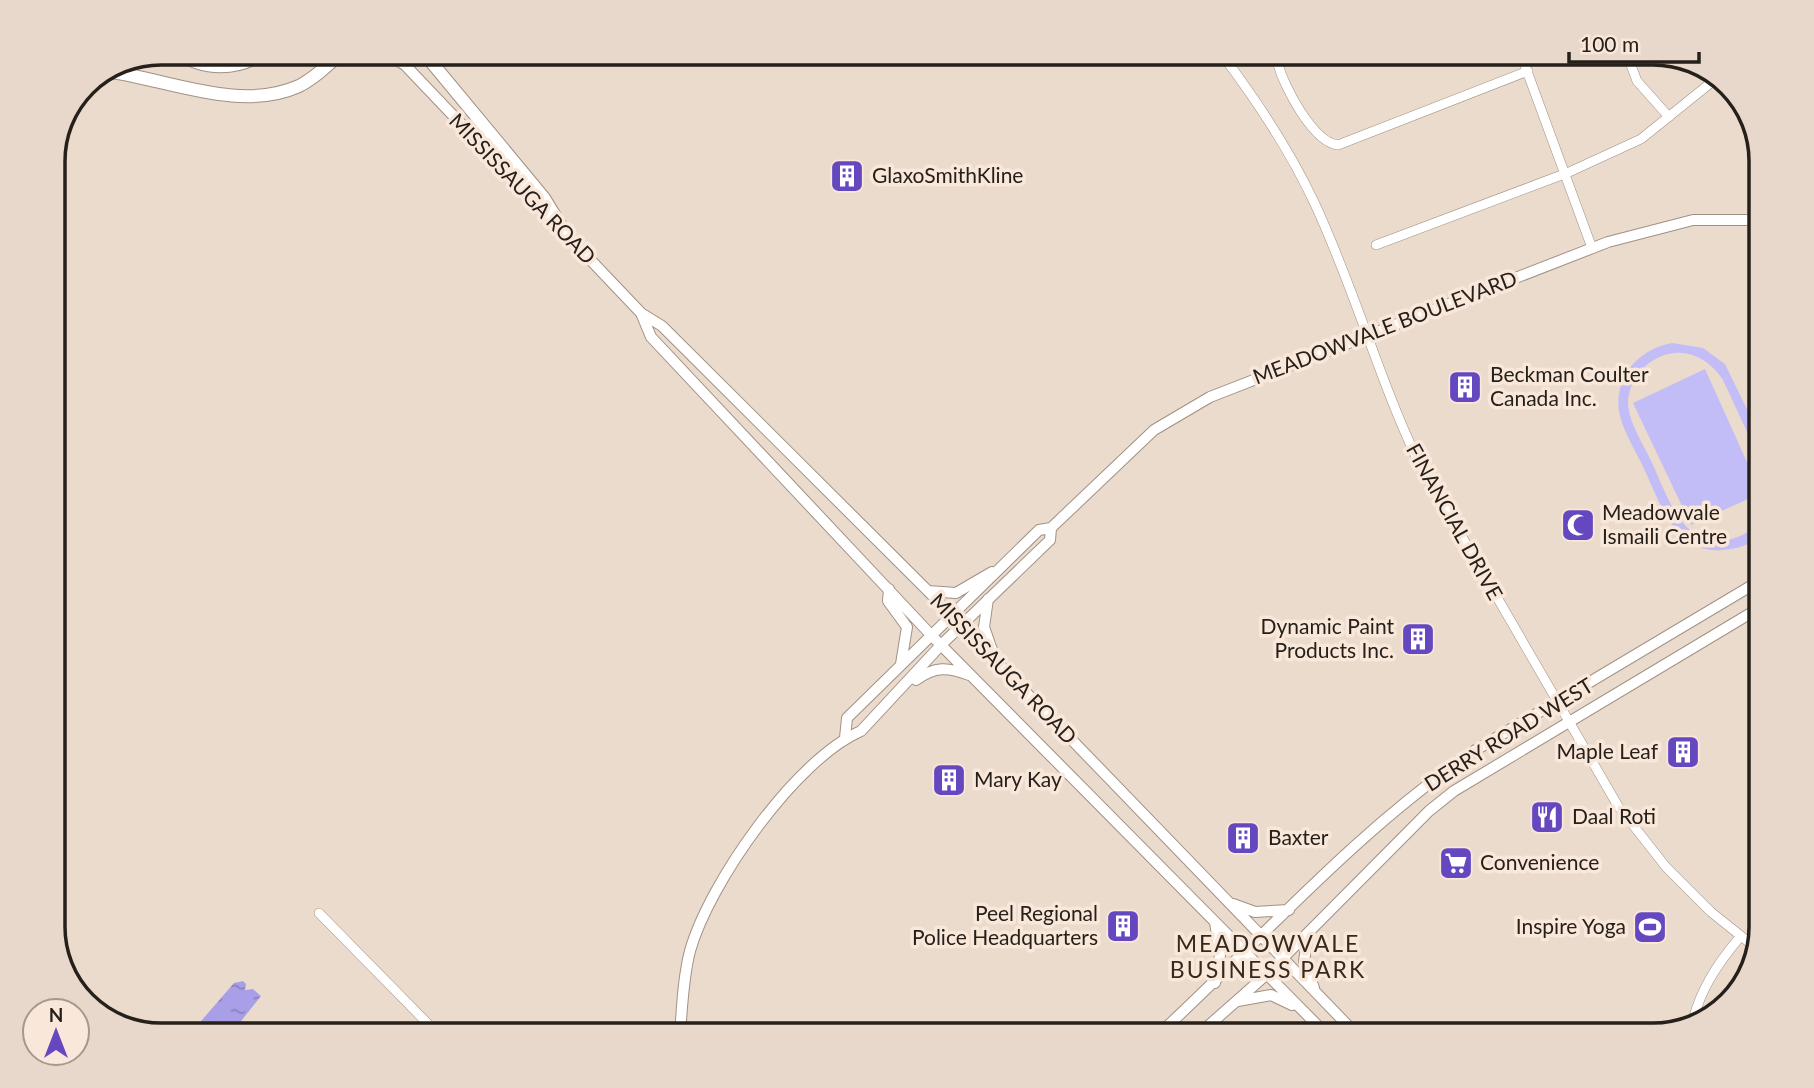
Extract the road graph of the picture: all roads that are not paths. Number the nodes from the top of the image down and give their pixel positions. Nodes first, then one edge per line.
1 (204, 65) edge
2 (231, 65) edge
3 (326, 65) edge
4 (405, 65) edge
5 (434, 65) edge
6 (1229, 65) edge
7 (1278, 65) edge
8 (1525, 65) edge
9 (1631, 65) edge
10 (1528, 71) junction
11 (121, 74) edge
12 (1710, 84) edge
13 (1669, 117) junction
14 (1567, 173) junction
15 (1749, 219) edge
16 (569, 239) junction
17 (1376, 245) dead end
18 (1592, 248) junction
19 (641, 313) junction
20 (1366, 337) junction
21 (1051, 528) junction
22 (998, 571) junction
23 (1749, 587) edge
24 (889, 589) junction
25 (928, 591) junction
26 (988, 599) junction
27 (1749, 614) edge
28 (952, 617) junction
29 (961, 626) junction
30 (932, 636) junction
31 (941, 645) junction
32 (995, 660) junction
33 (901, 666) junction
34 (972, 677) junction
35 (904, 685) junction
36 (1558, 703) junction
37 (1568, 722) junction
38 (845, 738) junction
39 (1230, 903) junction
40 (1289, 910) junction
41 (319, 913) dead end
42 (1215, 922) junction
43 (1308, 933) junction
44 (1263, 935) junction
45 (1740, 937) junction
46 (1748, 942) edge
47 (1245, 954) junction
48 (1282, 958) junction
49 (1267, 974) junction
50 (1215, 983) junction
51 (1317, 993) junction
52 (1235, 1001) junction
53 (1697, 1012) edge
54 (1310, 1018) junction
55 (427, 1023) edge
56 (681, 1023) edge
57 (1171, 1023) edge
58 (1211, 1023) edge
59 (1315, 1023) edge
60 (1346, 1023) edge

1 - 2 highway
3 - 11 highway
4 - 16 main road, MISSISSAUGA ROAD
5 - 16 highway
6 - 20 street, FINANCIAL DRIVE
7 - 10 street
8 - 10 street
9 - 13 street
10 - 14 street
12 - 13 street
13 - 14 street
14 - 17 street
14 - 18 street
15 - 18 main road, MEADOWVALE BOULEVARD
16 - 19 main road, MISSISSAUGA ROAD
18 - 20 main road, MEADOWVALE BOULEVARD
19 - 24 main road, MISSISSAUGA ROAD
19 - 25 main road, MISSISSAUGA ROAD
20 - 21 main road, MEADOWVALE BOULEVARD
20 - 36 street, FINANCIAL DRIVE
21 - 22 main road, MEADOWVALE BOULEVARD
21 - 26 main road, MEADOWVALE BOULEVARD
22 - 25 main road
22 - 28 main road, MEADOWVALE BOULEVARD
23 - 36 main road, DERRY ROAD WEST
24 - 30 main road, MISSISSAUGA ROAD
24 - 33 main road
25 - 28 main road, MISSISSAUGA ROAD
26 - 29 main road, MEADOWVALE BOULEVARD
26 - 32 main road
27 - 37 main road, DERRY ROAD WEST
28 - 29 main road, MISSISSAUGA ROAD
28 - 30 main road, MEADOWVALE BOULEVARD
29 - 31 main road, MEADOWVALE BOULEVARD
29 - 32 main road, MISSISSAUGA ROAD
30 - 31 main road, MISSISSAUGA ROAD
30 - 33 main road, MEADOWVALE BOULEVARD
31 - 34 main road, MISSISSAUGA ROAD
31 - 35 main road, MEADOWVALE BOULEVARD
32 - 39 main road, MISSISSAUGA ROAD
33 - 38 main road, MEADOWVALE BOULEVARD
34 - 35 main road
34 - 42 main road, MISSISSAUGA ROAD
35 - 38 main road, MEADOWVALE BOULEVARD
36 - 37 street, FINANCIAL DRIVE
36 - 40 main road, DERRY ROAD WEST
37 - 43 main road, DERRY ROAD WEST
37 - 45 street, FINANCIAL DRIVE
38 - 56 main road, MEADOWVALE BOULEVARD
39 - 40 main road
39 - 44 main road, MISSISSAUGA ROAD
40 - 44 main road, DERRY ROAD WEST
41 - 55 street
42 - 47 main road, MISSISSAUGA ROAD
42 - 50 main road
43 - 48 main road, DERRY ROAD WEST
43 - 51 main road
44 - 47 main road, DERRY ROAD WEST
44 - 48 main road, MISSISSAUGA ROAD
45 - 46 street, FINANCIAL DRIVE
45 - 53 street
47 - 49 main road, MISSISSAUGA ROAD
47 - 50 main road, DERRY ROAD WEST
48 - 49 main road, DERRY ROAD WEST
48 - 51 main road, MISSISSAUGA ROAD
49 - 52 main road, DERRY ROAD WEST
49 - 54 main road, MISSISSAUGA ROAD
50 - 57 main road, DERRY ROAD WEST
51 - 60 main road, MISSISSAUGA ROAD
52 - 54 main road
52 - 58 main road, DERRY ROAD WEST
54 - 59 main road, MISSISSAUGA ROAD

